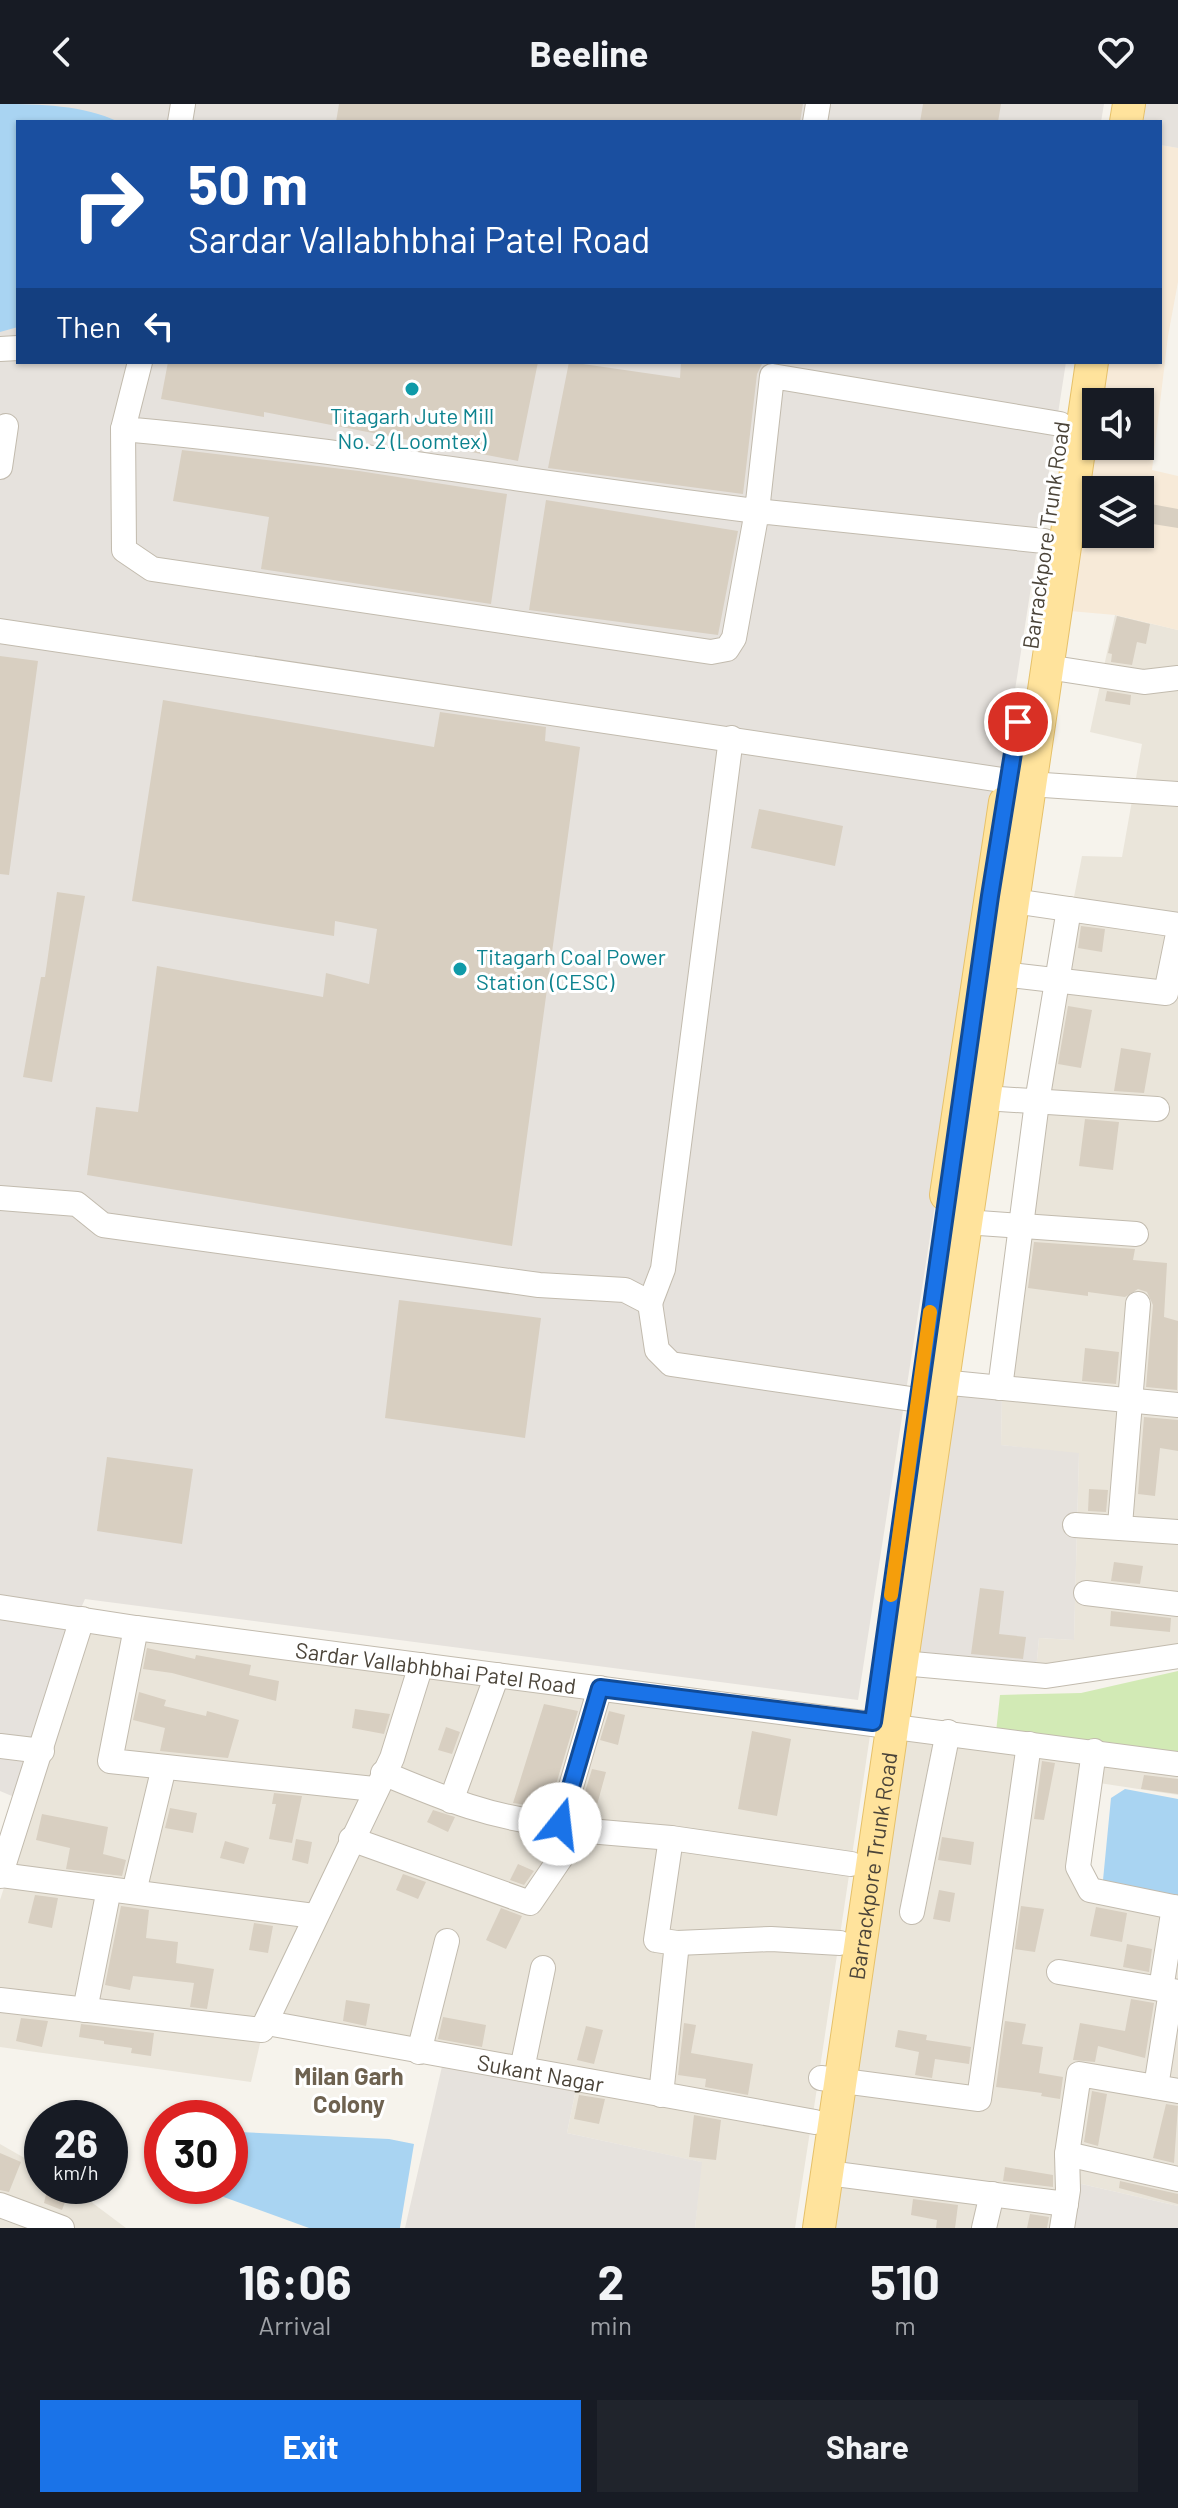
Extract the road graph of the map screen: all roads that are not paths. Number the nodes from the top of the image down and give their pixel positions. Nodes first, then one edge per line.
1 (139, 364) edge
2 (1070, 364) edge
3 (1092, 364) edge
4 (773, 369) edge
5 (1060, 424) junction
6 (6, 426) dead end
7 (123, 429) junction
8 (0, 467) edge
9 (757, 511) junction
10 (1044, 541) junction
11 (0, 631) edge
12 (1047, 667) junction
13 (1178, 678) edge
14 (731, 738) junction
15 (1019, 782) junction
16 (1178, 794) edge
17 (1013, 901) junction
18 (1069, 909) junction
19 (1178, 925) edge
20 (1178, 934) edge
21 (1002, 974) junction
22 (1059, 981) junction
23 (984, 1098) junction
24 (1037, 1102) junction
25 (1157, 1109) dead end
26 (0, 1198) edge
27 (965, 1222) junction
28 (1020, 1228) junction
29 (1136, 1234) dead end
30 (650, 1303) junction
31 (1138, 1304) dead end
32 (1000, 1388) junction
33 (930, 1391) junction
34 (1128, 1401) junction
35 (1178, 1405) edge
36 (1075, 1525) dead end
37 (1120, 1525) junction
38 (1178, 1532) edge
39 (1086, 1593) dead end
40 (1178, 1604) edge
41 (0, 1607) edge
42 (82, 1619) junction
43 (136, 1628) junction
44 (1178, 1656) edge
45 (902, 1663) junction
46 (421, 1665) junction
47 (497, 1675) junction
48 (600, 1688) junction
49 (883, 1723) junction
50 (948, 1732) junction
51 (1029, 1744) junction
52 (0, 1746) edge
53 (42, 1751) junction
54 (1094, 1751) junction
55 (1178, 1764) edge
56 (164, 1767) junction
57 (379, 1781) junction
58 (451, 1801) junction
59 (569, 1828) junction
60 (671, 1838) junction
61 (351, 1839) junction
62 (851, 1864) junction
63 (0, 1875) edge
64 (109, 1889) junction
65 (134, 1892) junction
66 (1176, 1908) edge
67 (912, 1912) dead end
68 (314, 1916) junction
69 (447, 1941) dead end
70 (677, 1943) junction
71 (840, 1943) junction
72 (543, 1968) dead end
73 (1059, 1972) dead end
74 (1170, 1991) edge
75 (0, 2000) edge
76 (85, 2010) junction
77 (267, 2023) junction
78 (419, 2052) junction
79 (522, 2069) junction
80 (831, 2080) junction
81 (1167, 2089) edge
82 (661, 2095) junction
83 (815, 2122) junction
84 (1067, 2154) junction
85 (828, 2173) junction
86 (1178, 2179) edge
87 (992, 2194) junction
88 (0, 2205) edge
89 (1064, 2216) edge
90 (53, 2226) edge
91 (800, 2228) edge
92 (819, 2228) edge
93 (984, 2228) edge

1 - 7 street
2 - 5 main road, Barrackpore Trunk Road
3 - 12 main road, Barrackpore Trunk Road
4 - 5 street
4 - 9 street
5 - 10 main road, Barrackpore Trunk Road
6 - 8 street
7 - 9 street
7 - 9 street
9 - 10 street
10 - 15 main road, Barrackpore Trunk Road
11 - 14 street
12 - 13 street
12 - 15 main road, Barrackpore Trunk Road
14 - 15 street
14 - 30 street
15 - 16 street
15 - 17 main road, Barrackpore Trunk Road
15 - 33 main road, Barrackpore Trunk Road
17 - 18 street
17 - 21 main road, Barrackpore Trunk Road
18 - 19 street
18 - 22 street
20 - 22 street
21 - 22 street
21 - 23 main road, Barrackpore Trunk Road
22 - 24 street
23 - 24 street
23 - 27 main road, Barrackpore Trunk Road
24 - 25 street
24 - 28 street
26 - 30 street
27 - 28 street
27 - 33 main road, Barrackpore Trunk Road
28 - 29 street
28 - 32 street
30 - 33 street
31 - 34 street
32 - 33 street
32 - 34 street
33 - 45 main road, Barrackpore Trunk Road
33 - 49 main road, Barrackpore Trunk Road
34 - 35 street
34 - 37 street
36 - 37 street
37 - 38 street
39 - 40 street
41 - 42 street, Sardar Vallabhbhai Patel Road
42 - 43 street, Sardar Vallabhbhai Patel Road
42 - 53 street
43 - 46 street, Sardar Vallabhbhai Patel Road
43 - 56 street
44 - 45 street
45 - 49 main road, Barrackpore Trunk Road
46 - 47 street, Sardar Vallabhbhai Patel Road
46 - 57 street
47 - 48 street, Sardar Vallabhbhai Patel Road
47 - 58 street
48 - 49 street, Sardar Vallabhbhai Patel Road
48 - 59 street
49 - 50 street, Sardar Vallabhbhai Patel Road
49 - 62 main road, Barrackpore Trunk Road
49 - 80 main road, Barrackpore Trunk Road
50 - 51 street, Sardar Vallabhbhai Patel Road
50 - 67 street
51 - 54 street, Sardar Vallabhbhai Patel Road
51 - 80 street
52 - 53 street
53 - 63 street
54 - 55 street, Sardar Vallabhbhai Patel Road
54 - 66 street
56 - 57 street
56 - 65 street
57 - 58 street
57 - 61 street
58 - 59 street
59 - 60 street
59 - 61 street
60 - 62 street
60 - 70 street
61 - 68 street
62 - 71 main road, Barrackpore Trunk Road
63 - 64 street
64 - 65 street
64 - 76 street
65 - 68 street
66 - 74 street
68 - 77 street
69 - 78 street
70 - 71 street
70 - 82 street
71 - 80 main road, Barrackpore Trunk Road
72 - 79 street
73 - 74 street
74 - 81 street
75 - 76 street
76 - 77 street, Sukant Nagar
77 - 78 street, Sukant Nagar
78 - 79 street, Sukant Nagar
79 - 82 street, Sukant Nagar
80 - 83 main road, Barrackpore Trunk Road
80 - 85 main road, Barrackpore Trunk Road
81 - 84 street
82 - 83 street, Sukant Nagar
83 - 91 main road, Barrackpore Trunk Road
84 - 86 street
84 - 89 street
85 - 87 street
85 - 92 main road, Barrackpore Trunk Road
87 - 89 street
87 - 93 street
88 - 90 street

